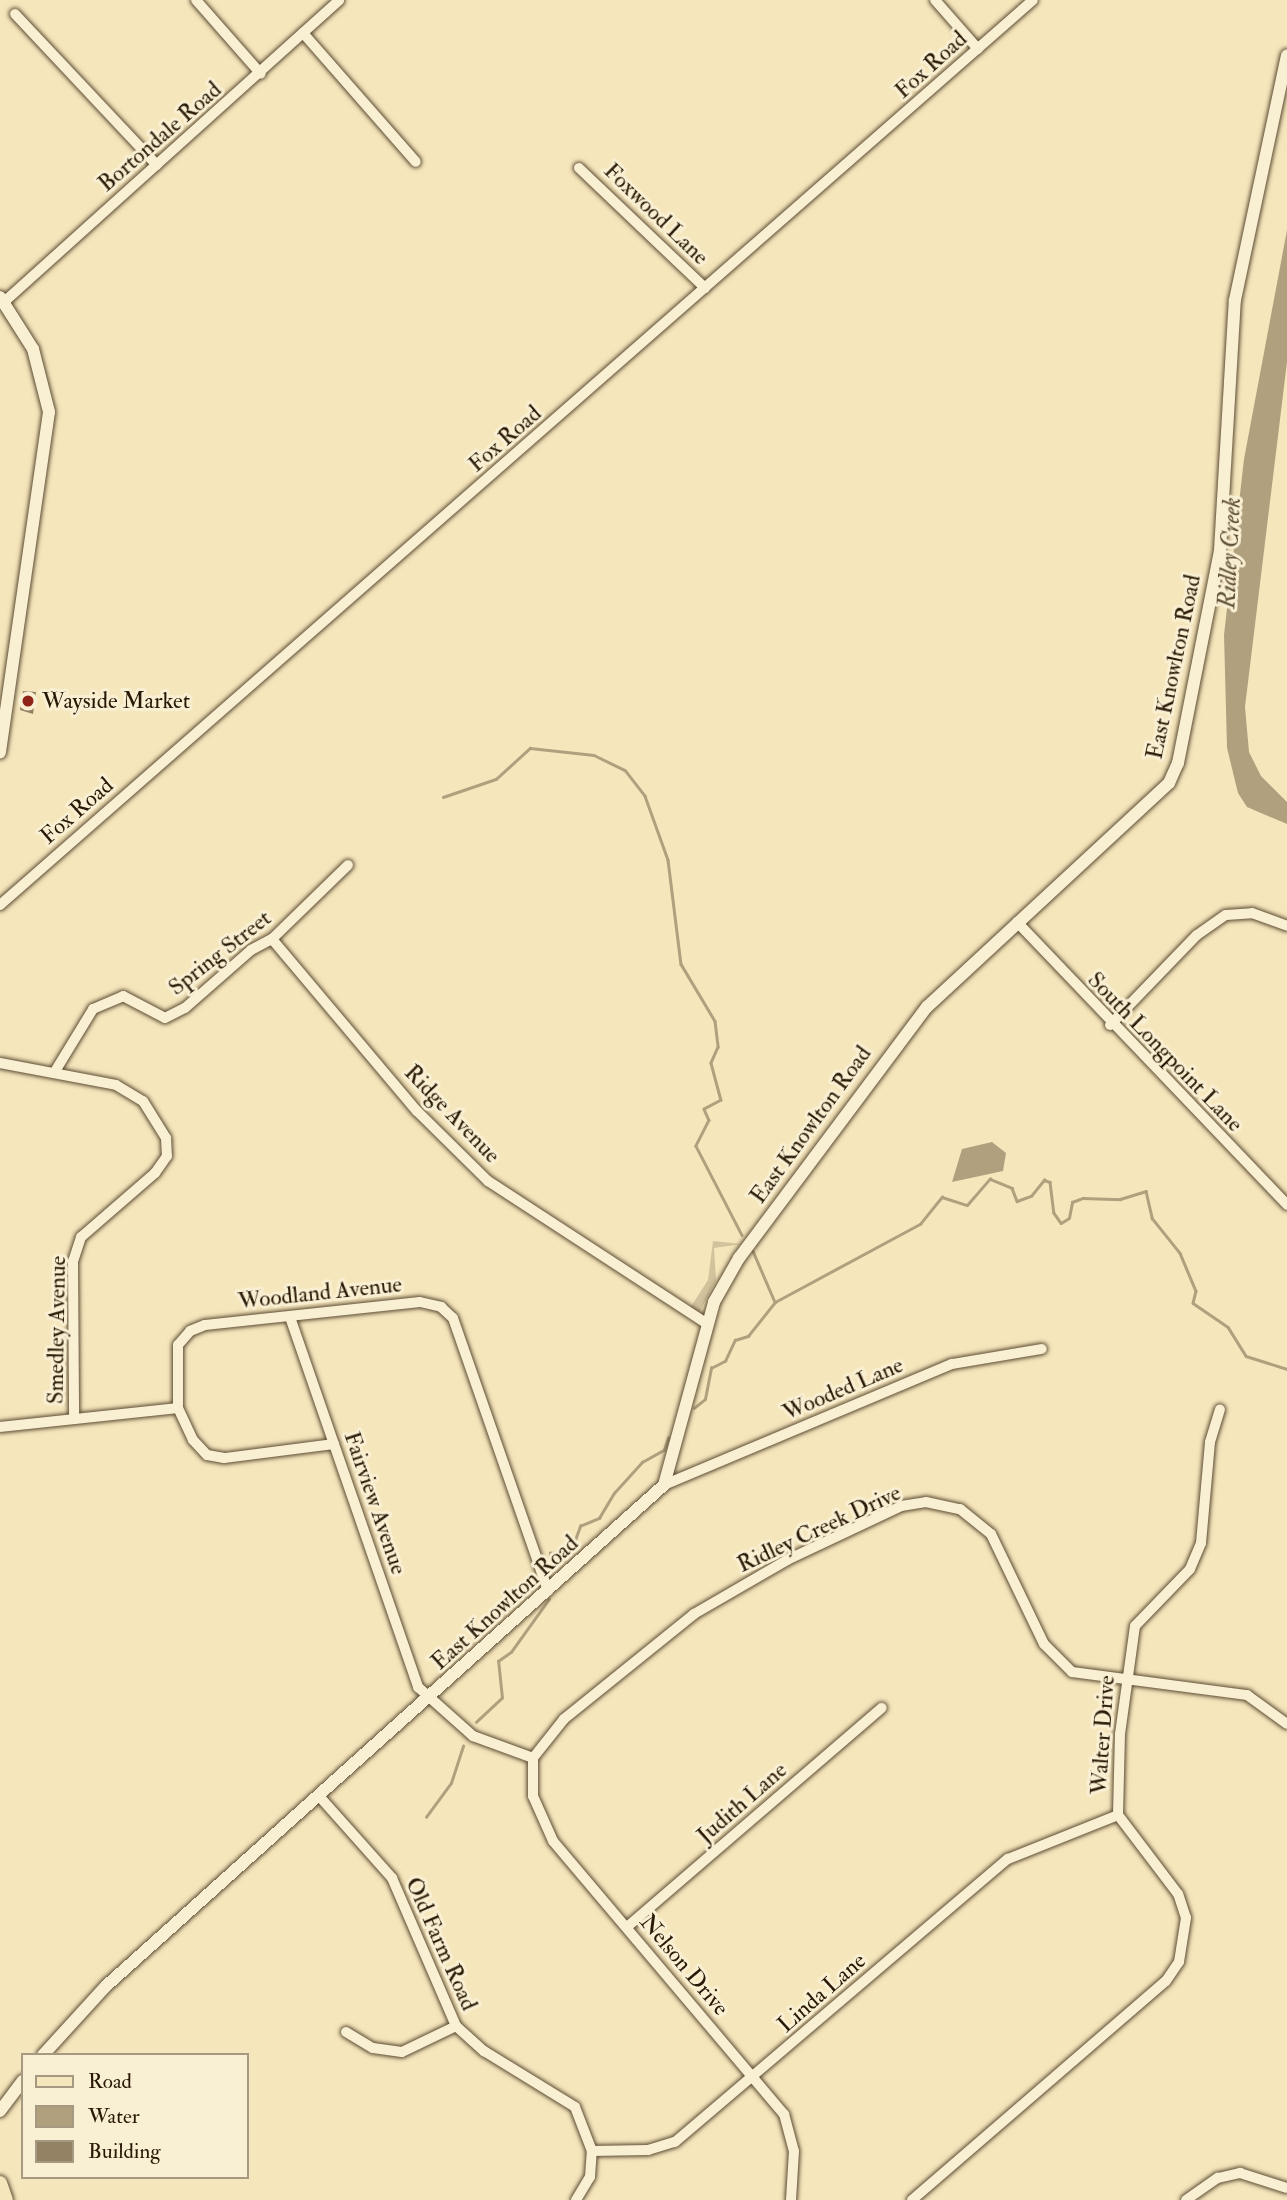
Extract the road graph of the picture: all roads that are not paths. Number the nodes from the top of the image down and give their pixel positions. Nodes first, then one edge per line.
1 (196, 0) edge
2 (339, 0) edge
3 (934, 0) edge
4 (1033, 0) edge
5 (15, 14) dead end
6 (303, 33) junction
7 (978, 49) junction
8 (1287, 55) edge
9 (261, 74) junction
10 (416, 162) dead end
11 (157, 164) junction
12 (579, 168) dead end
13 (705, 288) junction
14 (2, 299) edge
15 (0, 752) edge
16 (348, 865) dead end
17 (0, 905) edge
18 (1017, 922) junction
19 (1287, 926) edge
20 (272, 939) junction
21 (1110, 1025) junction
22 (0, 1063) edge
23 (54, 1073) junction
24 (1287, 1205) edge
25 (290, 1317) junction
26 (708, 1324) junction
27 (1042, 1349) dead end
28 (178, 1408) junction
29 (1220, 1410) dead end
30 (74, 1419) junction
31 (0, 1427) edge
32 (334, 1444) junction
33 (664, 1485) junction
34 (548, 1591) junction
35 (1125, 1682) junction
36 (428, 1700) junction
37 (882, 1709) dead end
38 (1287, 1724) edge
39 (533, 1758) junction
40 (319, 1796) junction
41 (1118, 1815) junction
42 (628, 1927) junction
43 (456, 2026) junction
44 (346, 2032) dead end
45 (45, 2053) edge
46 (753, 2078) junction
47 (21, 2084) edge
48 (0, 2111) edge
49 (592, 2151) junction
50 (0, 2183) edge
51 (1287, 2188) edge
52 (6, 2200) edge
53 (576, 2200) edge
54 (791, 2200) edge
55 (912, 2200) edge
56 (1186, 2200) edge

1 - 9 street
2 - 6 street, Bortondale Road
3 - 7 street
4 - 7 street, Fox Road
5 - 11 street
6 - 9 street, Bortondale Road
6 - 10 street
7 - 13 street, Fox Road
8 - 18 main road, East Knowlton Road
9 - 11 street, Bortondale Road
11 - 14 street, Bortondale Road
12 - 13 street, Foxwood Lane
13 - 17 street, Fox Road
14 - 15 main road
16 - 20 street, Spring Street
18 - 21 street, South Longpoint Lane
18 - 26 main road, East Knowlton Road
19 - 21 street
20 - 23 street, Spring Street
20 - 26 street, Ridge Avenue
21 - 24 street, South Longpoint Lane
22 - 23 street, Smedley Avenue
23 - 30 street, Smedley Avenue
25 - 28 street, Woodland Avenue
25 - 32 street, Fairview Avenue
25 - 34 street, Woodland Avenue
26 - 33 main road, East Knowlton Road
27 - 33 street, Wooded Lane
28 - 30 street
28 - 32 street
29 - 35 street, Walter Drive
30 - 31 street
32 - 36 street, Fairview Avenue
33 - 34 main road, East Knowlton Road
34 - 36 main road, East Knowlton Road
35 - 38 street, Ridley Creek Drive
35 - 39 street, Ridley Creek Drive
35 - 41 street, Walter Drive
36 - 39 street
36 - 40 main road, East Knowlton Road
37 - 42 street, Judith Lane
39 - 42 street, Nelson Drive
40 - 43 street, Old Farm Road
40 - 45 main road, East Knowlton Road
41 - 46 street, Linda Lane
41 - 55 street, Walter Drive
42 - 46 street, Nelson Drive
43 - 44 street
43 - 49 street, Old Farm Road
46 - 49 street, Linda Lane
46 - 54 street, Nelson Drive
47 - 48 main road
49 - 53 street
50 - 52 main road
51 - 56 street

